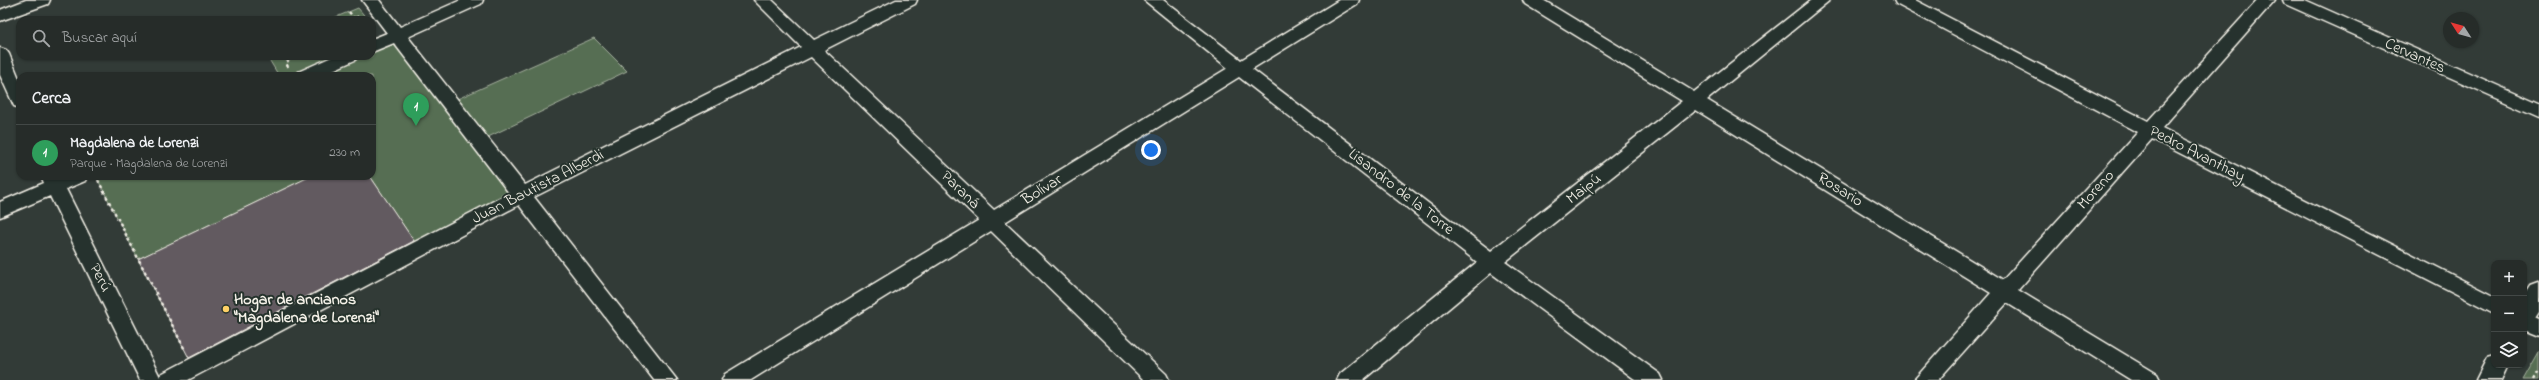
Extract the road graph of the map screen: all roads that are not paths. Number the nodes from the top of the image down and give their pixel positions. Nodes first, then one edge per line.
1 (42, 0) edge
2 (475, 0) edge
3 (762, 0) edge
4 (909, 0) edge
5 (1152, 0) edge
6 (1351, 0) edge
7 (1531, 0) edge
8 (1822, 0) edge
9 (1902, 0) edge
10 (2267, 0) edge
11 (2291, 0) edge
12 (367, 7) edge
13 (0, 16) edge
14 (397, 35) junction
15 (376, 44) edge
16 (814, 48) junction
17 (0, 54) edge
18 (340, 60) edge
19 (1241, 68) junction
20 (313, 72) edge
21 (16, 92) edge
22 (1695, 101) junction
23 (2539, 111) edge
24 (2150, 130) junction
25 (52, 181) edge
26 (521, 195) junction
27 (0, 210) edge
28 (992, 221) junction
29 (1491, 262) junction
30 (2539, 291) edge
31 (2004, 292) junction
32 (2491, 303) edge
33 (2527, 311) edge
34 (2527, 322) edge
35 (2539, 328) edge
36 (2494, 368) edge
37 (151, 380) edge
38 (169, 380) edge
39 (666, 380) edge
40 (733, 380) edge
41 (1158, 380) edge
42 (1348, 380) edge
43 (1652, 380) edge
44 (1925, 380) edge
45 (2149, 380) edge
46 (2488, 380) edge

1 - 13 street
2 - 14 street
3 - 16 street, Paraná
4 - 16 street, Juan Bautista Alberdi
5 - 19 street, Lisandro de la Torre
6 - 19 street, Bolívar
7 - 22 street, Rosario
8 - 22 street, Maipú
9 - 24 street, Pedro Avanthay
10 - 24 street, Moreno
11 - 23 street, Cervantes
12 - 14 street
14 - 15 street
14 - 26 street
16 - 26 street, Juan Bautista Alberdi
16 - 28 street, Paraná
17 - 21 street
18 - 20 street
19 - 28 street, Bolívar
19 - 29 street, Lisandro de la Torre
22 - 29 street, Maipú
22 - 31 street, Rosario
24 - 31 street, Moreno
24 - 32 street, Pedro Avanthay
25 - 27 street
25 - 37 street, Perú
26 - 38 street, Juan Bautista Alberdi
26 - 39 street
28 - 40 street, Bolívar
28 - 41 street, Paraná
29 - 42 street, Maipú
29 - 43 street, Lisandro de la Torre
30 - 33 main road
31 - 44 street, Moreno
31 - 45 street, Rosario
34 - 35 street
36 - 46 main road

